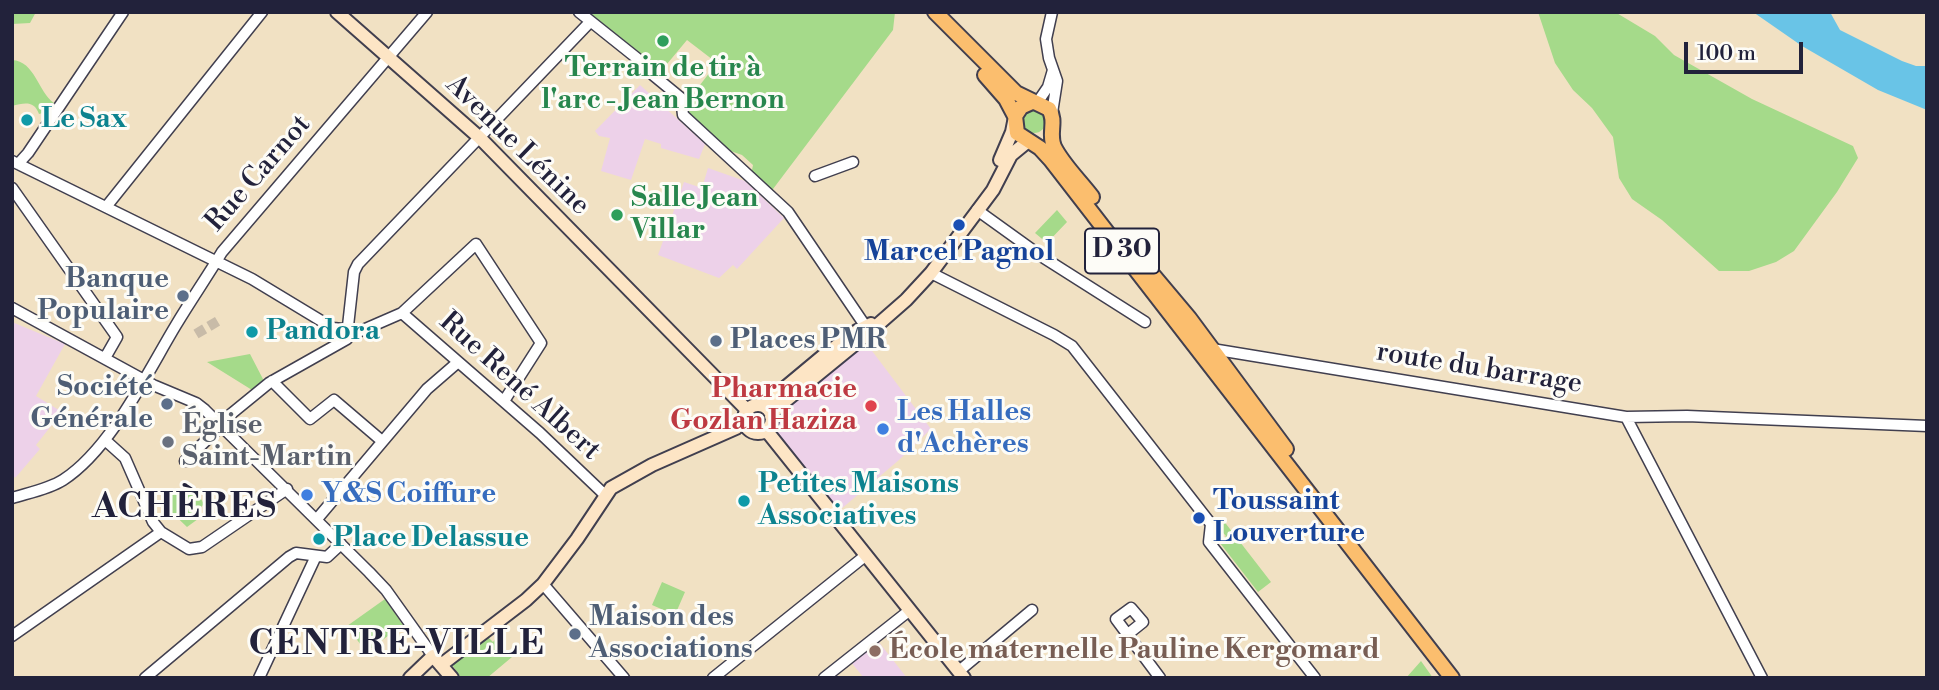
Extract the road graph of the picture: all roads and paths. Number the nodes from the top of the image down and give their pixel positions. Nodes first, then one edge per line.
1 (123, 12) edge
2 (262, 12) edge
3 (337, 12) edge
4 (428, 12) edge
5 (579, 12) edge
6 (922, 12) edge
7 (935, 12) edge
8 (1052, 12) edge
9 (590, 22) junction
10 (389, 59) junction
11 (1053, 70) junction
12 (1035, 102) junction
13 (1052, 114) junction
14 (1014, 119) junction
15 (1051, 132) junction
16 (480, 138) junction
17 (1030, 141) junction
18 (15, 162) edge
19 (853, 162) dead end
20 (815, 176) dead end
21 (12, 188) edge
22 (981, 205) junction
23 (106, 207) junction
24 (217, 261) junction
25 (931, 273) junction
26 (12, 308) edge
27 (401, 313) junction
28 (884, 318) junction
29 (1145, 322) dead end
30 (866, 327) junction
31 (348, 332) junction
32 (1192, 342) junction
33 (1214, 350) junction
34 (105, 358) junction
35 (457, 363) junction
36 (144, 379) junction
37 (272, 381) junction
38 (504, 401) junction
39 (767, 411) junction
40 (1626, 417) junction
41 (747, 420) junction
42 (221, 424) junction
43 (1927, 426) edge
44 (766, 430) junction
45 (105, 440) junction
46 (382, 441) junction
47 (186, 461) dead end
48 (286, 489) junction
49 (605, 495) junction
50 (12, 498) edge
51 (317, 519) junction
52 (160, 532) junction
53 (341, 544) junction
54 (316, 556) junction
55 (865, 556) junction
56 (1369, 568) junction
57 (543, 584) junction
58 (910, 610) junction
59 (1032, 610) dead end
60 (1128, 634) dead end
61 (12, 636) edge
62 (437, 660) junction
63 (962, 674) edge
64 (145, 678) edge
65 (259, 678) edge
66 (410, 678) edge
67 (452, 678) edge
68 (624, 678) edge
69 (713, 678) edge
70 (824, 678) edge
71 (1160, 678) edge
72 (1315, 678) edge
73 (1452, 678) edge
74 (1762, 678) edge

1 - 18 street
2 - 23 street
3 - 10 street, Avenue Lénine
4 - 10 street, Rue Carnot
5 - 9 street
6 - 14 main road
7 - 12 main road
8 - 11 street
9 - 16 street
9 - 30 street
10 - 16 street, Avenue Lénine
10 - 24 street, Rue Carnot
11 - 12 street
11 - 13 street
12 - 13 main road
12 - 14 main road
13 - 15 main road
14 - 17 main road
14 - 22 street
15 - 17 main road
15 - 33 main road, D 30
16 - 31 street
16 - 41 street, Avenue Lénine
17 - 22 street
17 - 32 main road, D 30
18 - 23 street
19 - 20 street
21 - 34 street
22 - 25 street
22 - 29 street
23 - 24 street
24 - 31 street
24 - 36 street, Rue Carnot
25 - 28 street
25 - 72 street
26 - 34 street
27 - 31 street
27 - 35 street, Rue René Albert
27 - 38 street
28 - 30 street
28 - 39 street
30 - 39 street
31 - 37 street
32 - 33 street, route du barrage
32 - 56 main road, D 30
33 - 40 street, route du barrage
33 - 56 main road, D 30
34 - 36 street
35 - 38 street, Rue René Albert
35 - 46 street
36 - 42 street
36 - 45 street, Rue Carnot
37 - 42 street
37 - 46 street
38 - 49 street, Rue René Albert
39 - 41 street
39 - 44 street
40 - 43 street, route du barrage
40 - 74 street
41 - 44 street
41 - 49 street
42 - 47 street
42 - 48 street
44 - 55 street
45 - 50 street, Rue Carnot
45 - 52 street
46 - 51 street
48 - 51 street
48 - 52 street
49 - 57 street
51 - 53 street
52 - 61 street
53 - 54 street
53 - 62 street
54 - 64 street
54 - 65 street
55 - 58 street
55 - 69 street
56 - 73 main road, D 30
57 - 62 street
57 - 68 street
58 - 63 street
58 - 70 street
59 - 63 street
60 - 71 street
62 - 66 street
62 - 67 street

